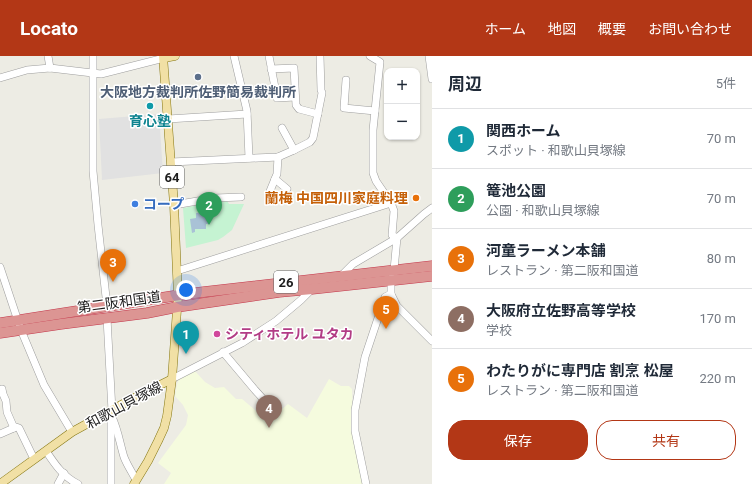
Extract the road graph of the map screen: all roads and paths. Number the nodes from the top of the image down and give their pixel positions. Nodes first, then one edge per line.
1 (48, 56) edge
2 (93, 56) edge
3 (175, 56) edge
4 (234, 56) edge
5 (269, 56) edge
6 (320, 56) edge
7 (370, 56) edge
8 (428, 56) edge
9 (164, 57) edge
10 (50, 68) junction
11 (271, 69) junction
12 (92, 73) junction
13 (432, 74) edge
14 (0, 78) edge
15 (346, 80) dead end
16 (296, 97) junction
17 (375, 111) junction
18 (247, 114) junction
19 (318, 114) junction
20 (168, 119) junction
21 (282, 128) dead end
22 (294, 150) junction
23 (278, 157) junction
24 (249, 158) junction
25 (171, 162) junction
26 (275, 179) junction
27 (287, 189) dead end
28 (270, 191) dead end
29 (241, 197) dead end
30 (391, 203) junction
31 (174, 205) junction
32 (432, 208) edge
33 (397, 238) junction
34 (432, 266) edge
35 (0, 267) edge
36 (394, 270) junction
37 (177, 271) junction
38 (1, 275) edge
39 (341, 276) junction
40 (432, 276) edge
41 (391, 280) junction
42 (312, 289) junction
43 (391, 294) junction
44 (178, 296) junction
45 (107, 306) junction
46 (177, 307) junction
47 (107, 318) junction
48 (0, 323) edge
49 (20, 325) junction
50 (0, 333) edge
51 (432, 341) edge
52 (223, 352) junction
53 (172, 379) junction
54 (2, 389) dead end
55 (273, 410) dead end
56 (111, 413) junction
57 (14, 428) junction
58 (72, 432) junction
59 (0, 434) edge
60 (46, 450) junction
61 (34, 459) junction
62 (64, 473) junction
63 (136, 482) edge
64 (1, 483) edge
65 (58, 484) edge
66 (78, 484) edge
67 (111, 484) edge
68 (366, 484) edge

1 - 10 street
2 - 12 street
3 - 9 main road
4 - 18 street
5 - 11 street
6 - 19 street
7 - 17 street
8 - 13 street
9 - 12 street
9 - 20 main road, 和歌山貝塚線 / 64
10 - 12 street
10 - 14 street
11 - 16 street
11 - 16 street
12 - 45 street
15 - 17 street
16 - 19 street
17 - 30 street
18 - 20 street
18 - 24 street
19 - 22 street
20 - 25 main road, 和歌山貝塚線 / 64
21 - 22 street
22 - 23 street
23 - 24 street
23 - 26 street
24 - 25 street
25 - 31 main road, 和歌山貝塚線 / 64
26 - 27 street
26 - 28 street
29 - 31 street
30 - 33 street
30 - 37 street
31 - 37 main road, 和歌山貝塚線 / 64
32 - 33 street
33 - 36 street
33 - 39 street
34 - 36 highway, 第二阪和国道 / 26
35 - 38 street
36 - 39 highway, 第二阪和国道 / 26
36 - 41 street
37 - 44 main road, 和歌山貝塚線 / 64
38 - 49 street
39 - 44 highway, 第二阪和国道 / 26
40 - 41 highway, 第二阪和国道 / 26
41 - 42 highway, 第二阪和国道 / 26
41 - 43 street
42 - 46 highway, 第二阪和国道 / 26
42 - 52 street
43 - 51 street
43 - 68 street
44 - 45 highway, 第二阪和国道 / 26
44 - 46 main road, 和歌山貝塚線 / 64
45 - 49 highway, 第二阪和国道 / 26
46 - 47 highway, 第二阪和国道 / 26
46 - 53 main road, 和歌山貝塚線 / 64
47 - 49 highway, 第二阪和国道 / 26
47 - 56 street
48 - 49 highway, 第二阪和国道 / 26
49 - 50 highway, 第二阪和国道 / 26
49 - 58 street
52 - 53 street
52 - 55 street
53 - 56 main road, 和歌山貝塚線
53 - 63 main road
54 - 57 street
56 - 58 main road, 和歌山貝塚線
56 - 63 street
56 - 67 street
57 - 59 street
57 - 61 street
58 - 60 main road, 和歌山貝塚線
60 - 61 main road, 和歌山貝塚線
60 - 62 street
61 - 64 main road, 和歌山貝塚線
62 - 65 street
62 - 66 street

